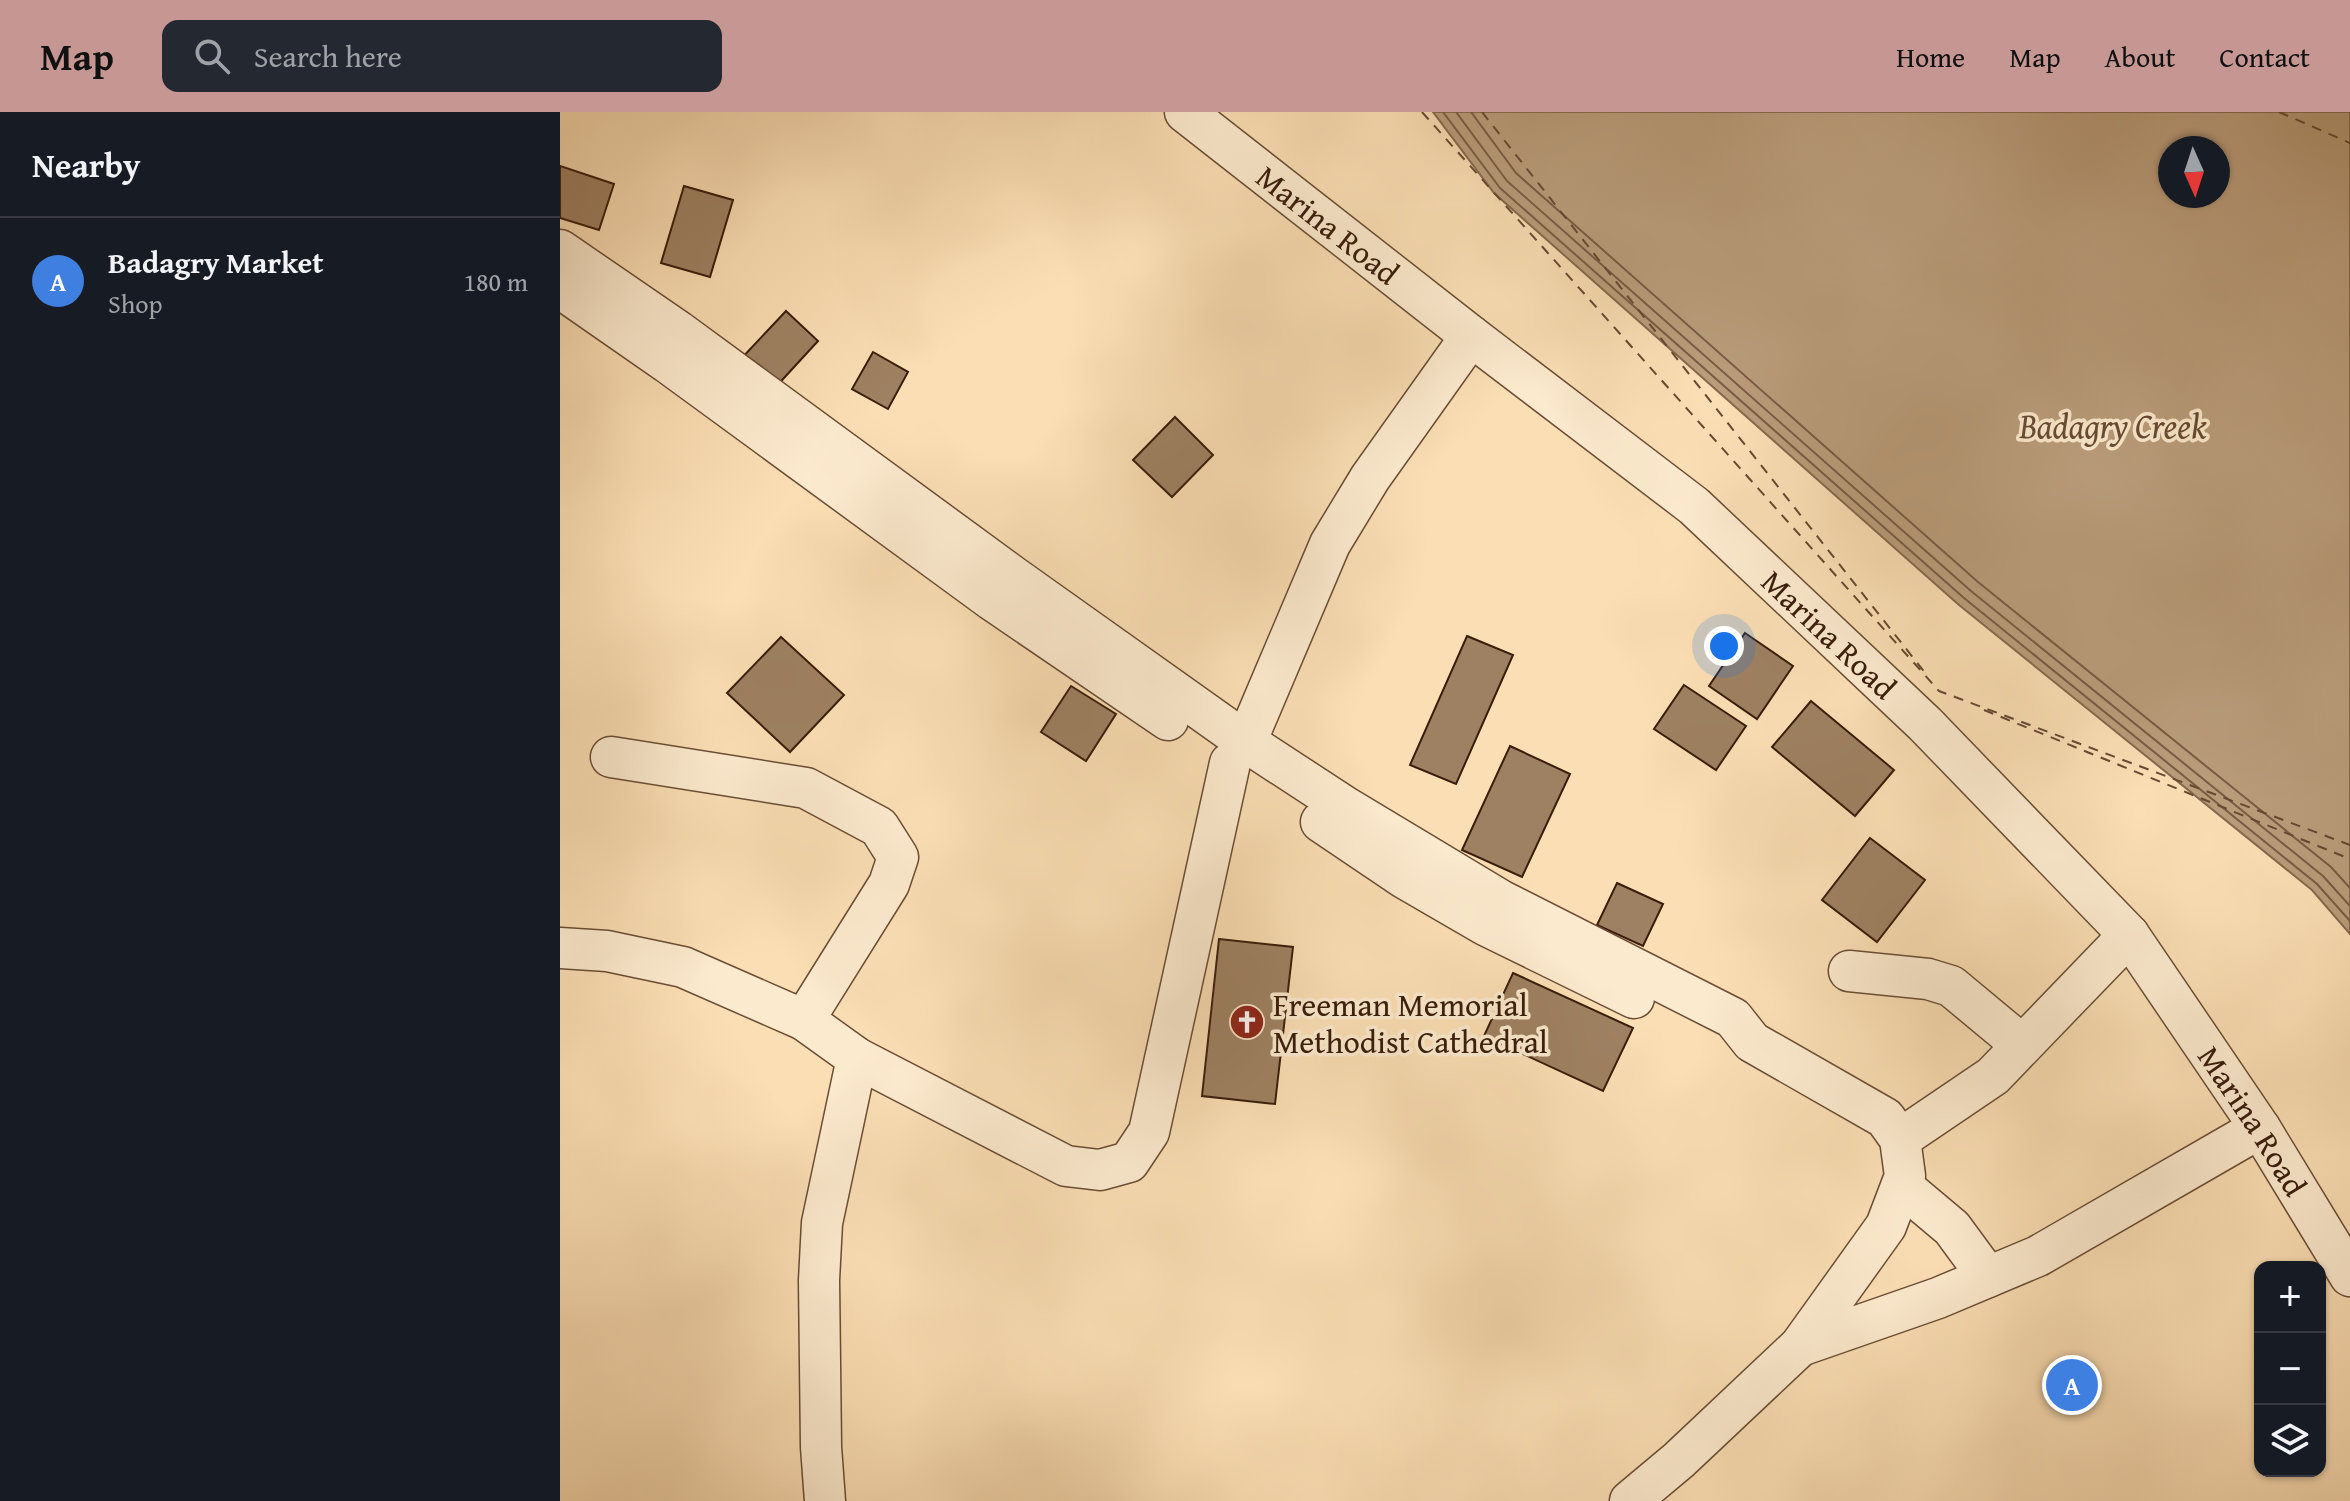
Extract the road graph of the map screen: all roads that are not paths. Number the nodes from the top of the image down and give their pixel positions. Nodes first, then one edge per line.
1 (1185, 112) edge
2 (560, 250) edge
3 (560, 288) edge
4 (1471, 336) junction
5 (1001, 587) junction
6 (1238, 753) junction
7 (611, 757) dead end
8 (2129, 935) junction
9 (560, 948) edge
10 (1849, 971) dead end
11 (804, 1020) junction
12 (2022, 1045) junction
13 (857, 1058) junction
14 (2260, 1128) junction
15 (1900, 1139) junction
16 (1902, 1186) junction
17 (2350, 1276) edge
18 (1988, 1277) junction
19 (1800, 1346) junction
20 (825, 1501) edge
21 (1630, 1501) edge

1 - 4 street, Marina Road
2 - 5 street
3 - 5 street
4 - 6 street
4 - 8 street, Marina Road
5 - 6 street
6 - 13 street
6 - 15 street
7 - 11 street
8 - 12 street
8 - 14 street, Marina Road
9 - 11 street
10 - 12 street
11 - 13 street
12 - 15 street
13 - 20 street
14 - 17 street, Marina Road
14 - 18 street
15 - 16 street
16 - 18 street
16 - 19 street
18 - 19 street
19 - 21 street

